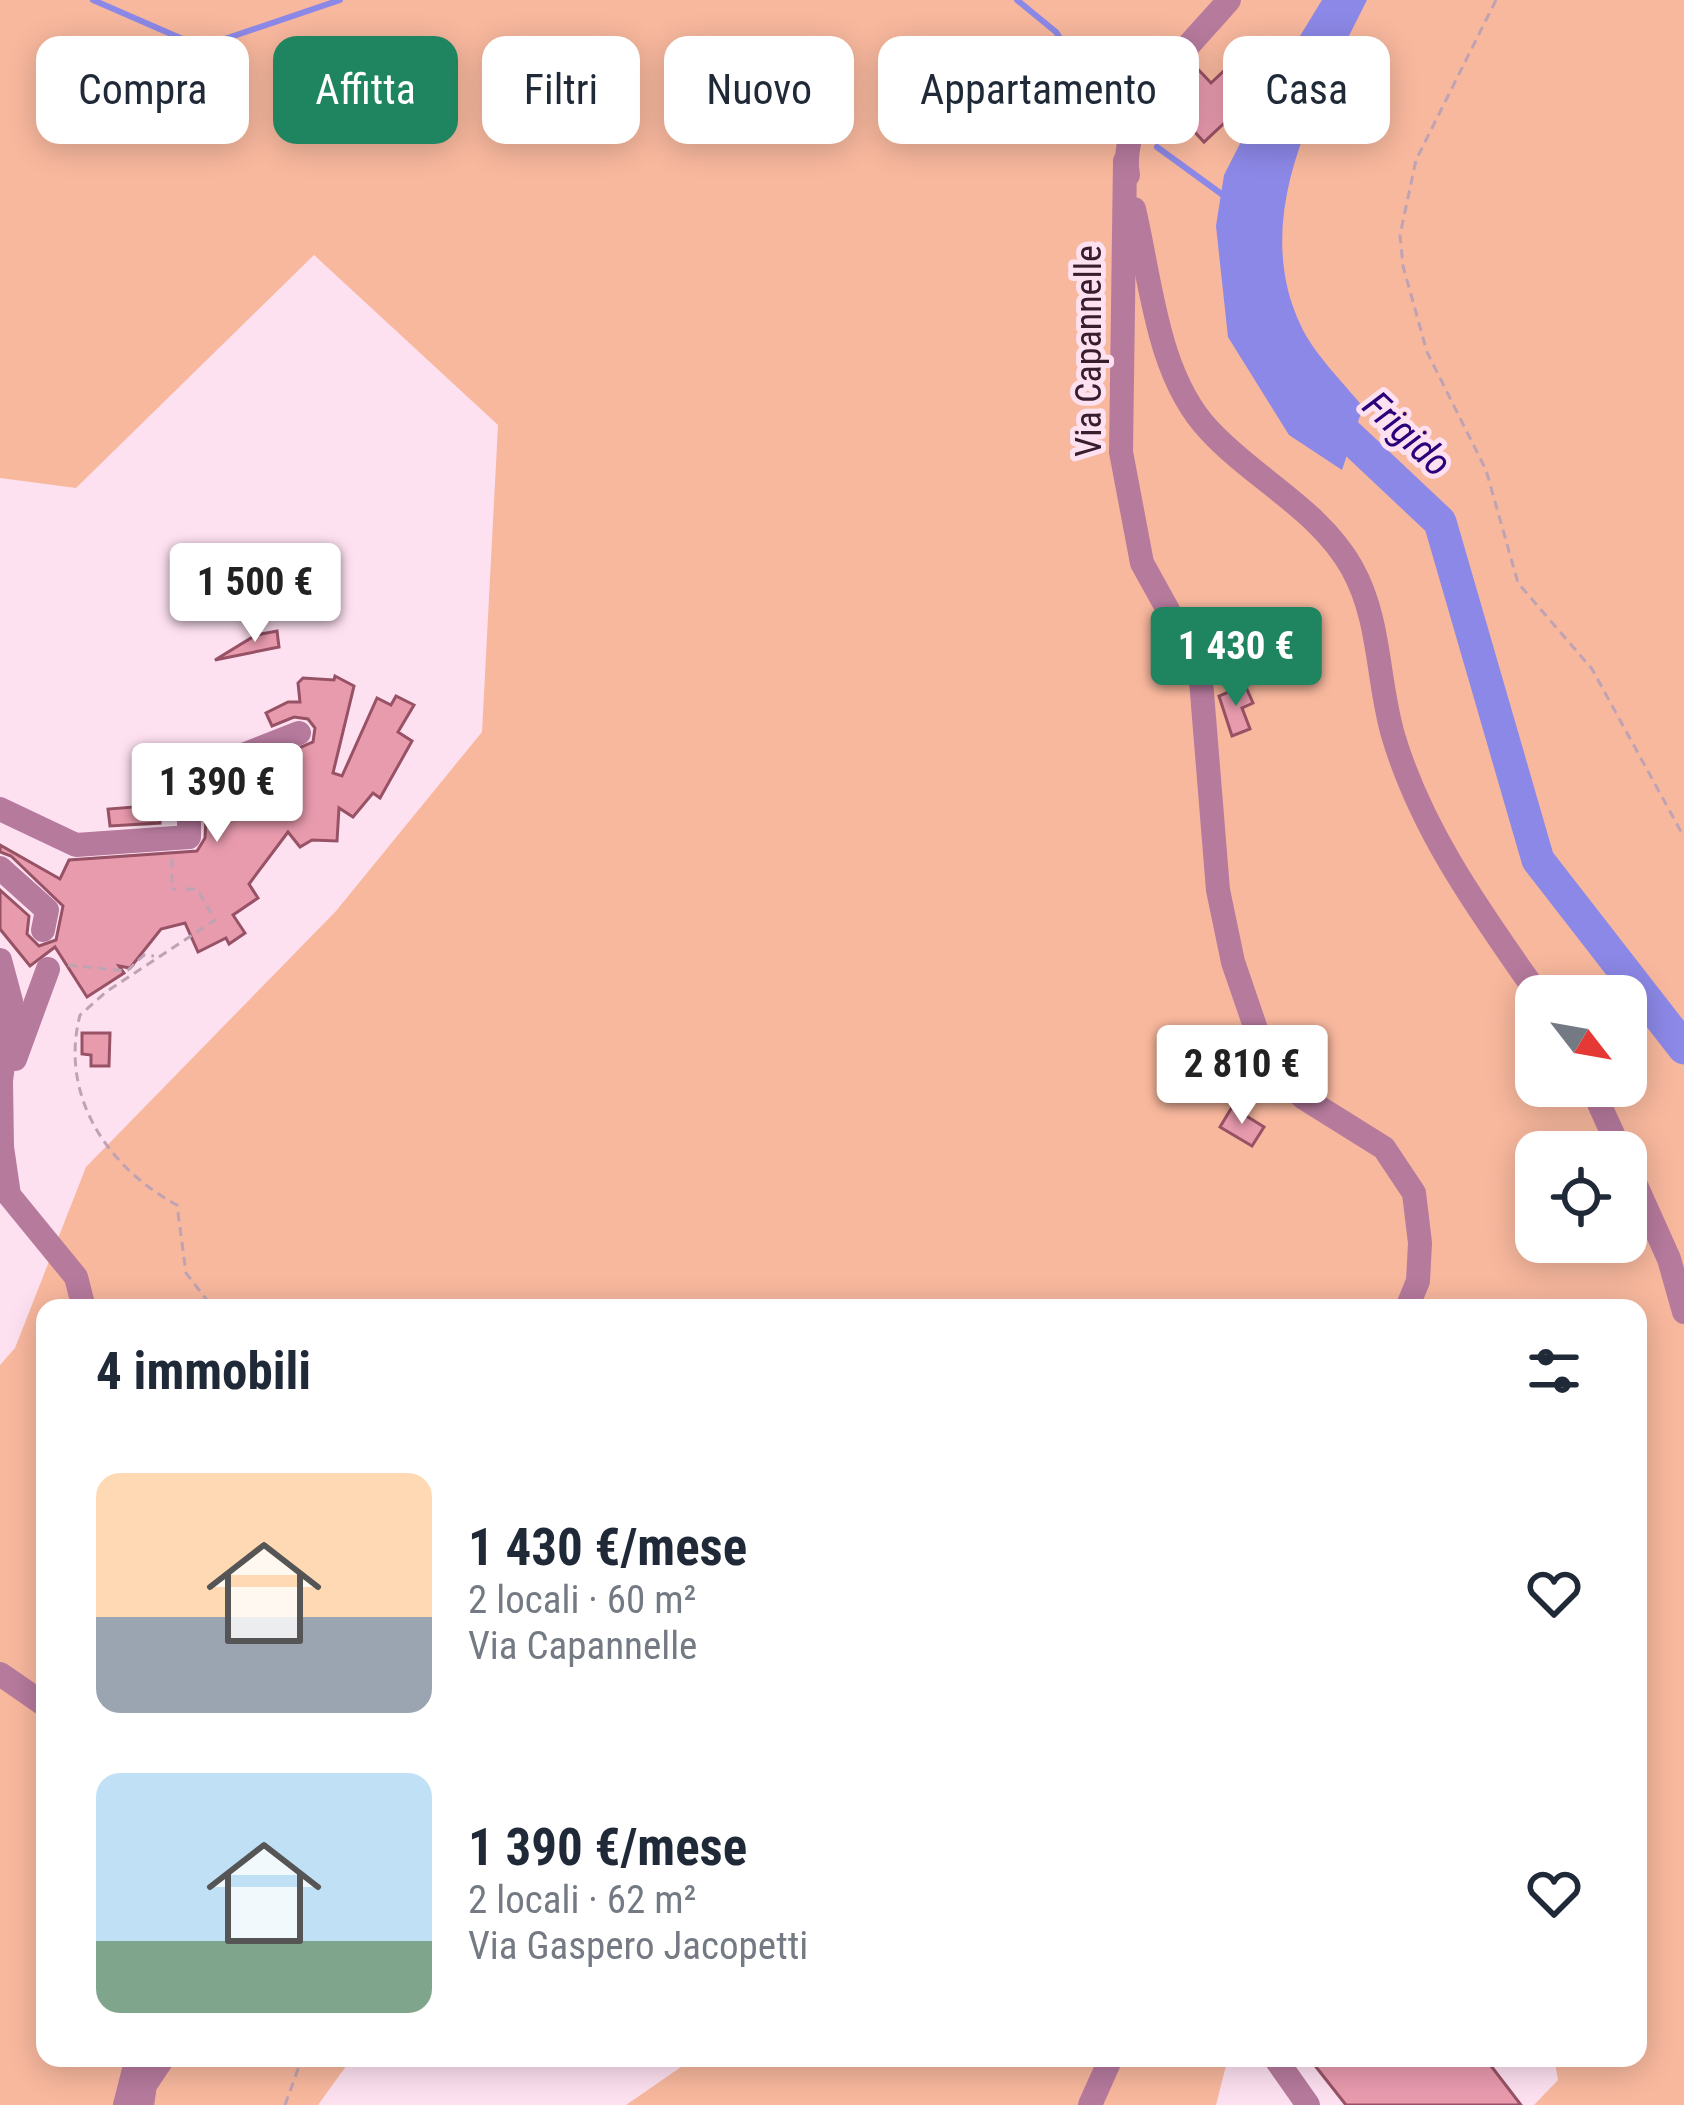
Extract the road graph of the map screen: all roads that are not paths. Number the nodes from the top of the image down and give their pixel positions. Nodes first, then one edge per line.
1 (1229, 0) edge
2 (1125, 161) junction
3 (298, 733) dead end
4 (0, 809) edge
5 (0, 868) edge
6 (44, 930) dead end
7 (0, 960) edge
8 (48, 969) road end
9 (1524, 975) edge
10 (1, 1081) edge
11 (1647, 1210) edge
12 (82, 1299) edge
13 (1411, 1299) edge
14 (1684, 1312) edge
15 (0, 1674) edge
16 (36, 1699) edge
17 (135, 2067) edge
18 (158, 2067) edge
19 (1107, 2067) edge
20 (1281, 2067) edge
21 (125, 2105) edge
22 (142, 2105) edge
23 (1090, 2105) edge
24 (1308, 2105) edge

1 - 2 street
2 - 9 street
2 - 13 street, Via Capannelle
3 - 4 street
5 - 6 street
7 - 10 street
8 - 10 street
10 - 12 street
11 - 14 street
15 - 16 street
17 - 21 street
18 - 22 street
19 - 23 street
20 - 24 street

